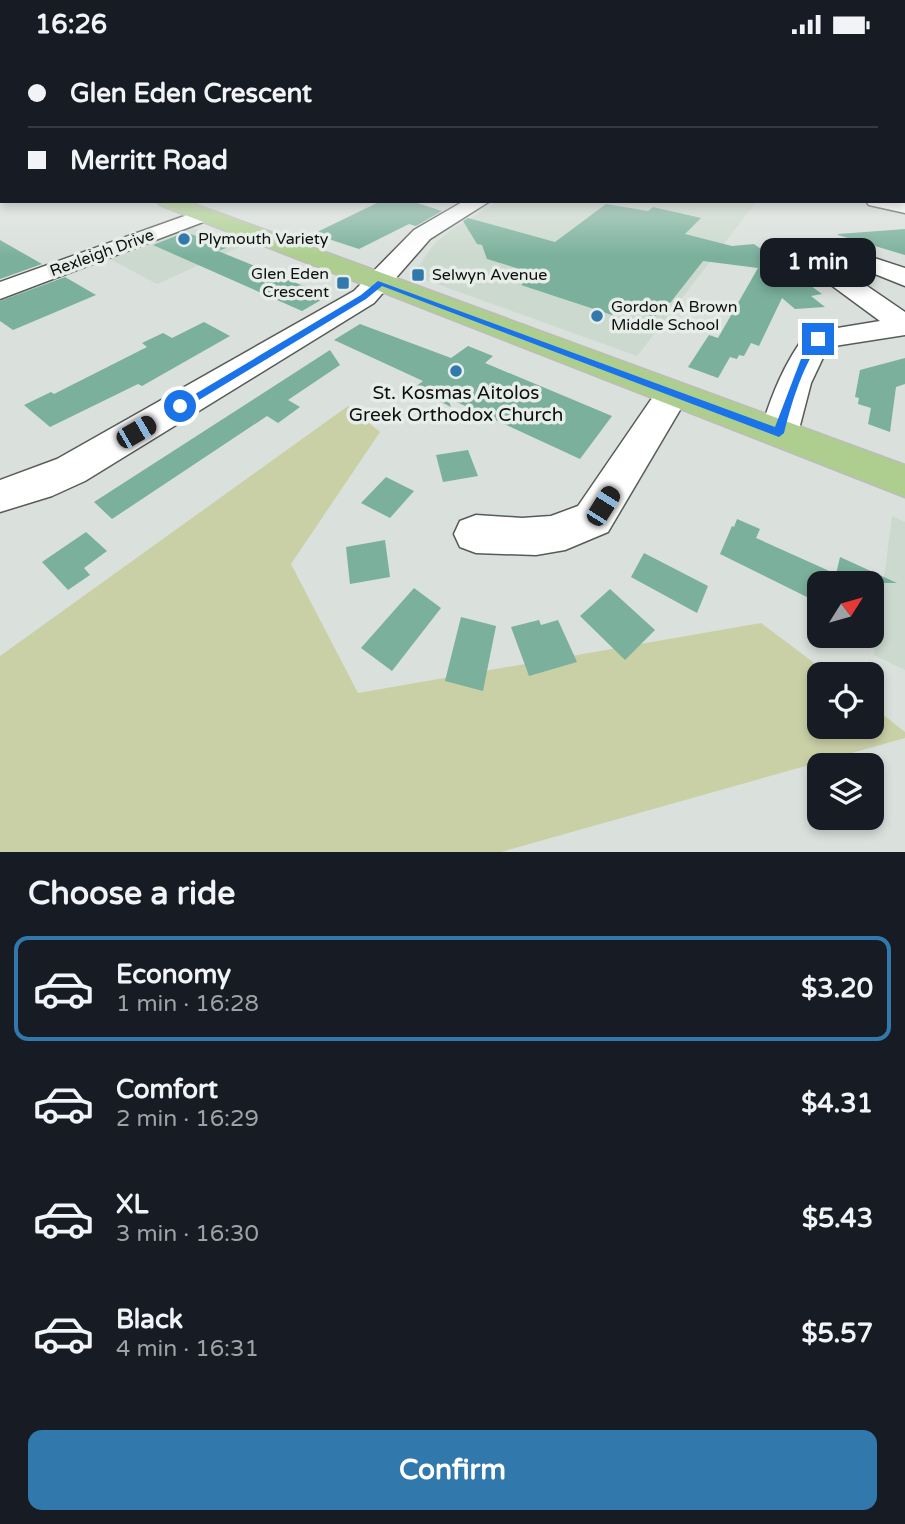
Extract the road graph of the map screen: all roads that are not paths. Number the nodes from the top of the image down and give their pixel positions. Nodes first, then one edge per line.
1 (172, 203) edge
2 (474, 203) edge
3 (886, 203) edge
4 (905, 207) edge
5 (204, 215) junction
6 (905, 278) edge
7 (381, 282) junction
8 (0, 291) edge
9 (905, 325) edge
10 (673, 393) junction
11 (779, 433) junction
12 (905, 481) edge
13 (0, 496) edge
14 (476, 534) dead end

1 - 5 main road
2 - 7 street
3 - 4 street
5 - 7 main road
5 - 8 street, Rexleigh Drive
6 - 9 street
7 - 10 main road
7 - 13 street
9 - 11 street
10 - 11 main road
10 - 14 street
11 - 12 main road

